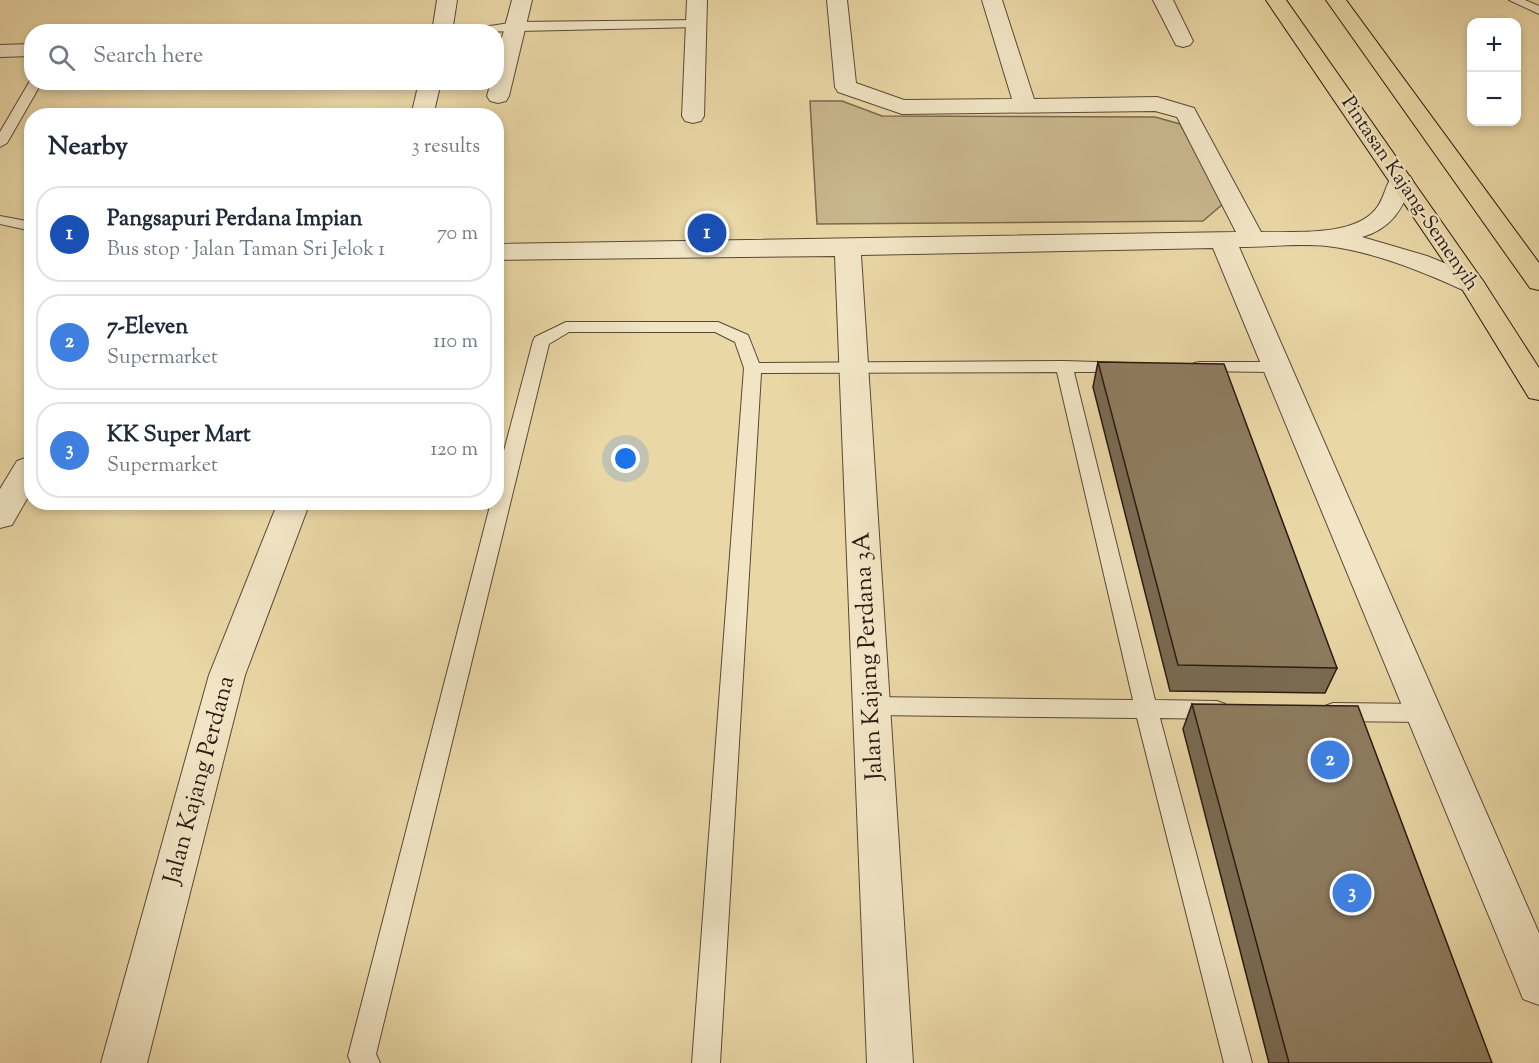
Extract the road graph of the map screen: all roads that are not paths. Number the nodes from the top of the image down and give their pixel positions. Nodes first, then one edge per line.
1 (447, 0) edge
2 (522, 0) edge
3 (697, 0) edge
4 (837, 0) edge
5 (992, 0) edge
6 (1163, 0) edge
7 (1276, 0) edge
8 (1336, 0) edge
9 (1515, 0) edge
10 (1539, 10) edge
11 (443, 24) edge
12 (696, 24) junction
13 (516, 26) junction
14 (504, 28) edge
15 (1183, 41) dead end
16 (24, 50) edge
17 (0, 51) edge
18 (504, 73) edge
19 (31, 90) edge
20 (428, 90) edge
21 (500, 90) edge
22 (498, 96) dead end
23 (1024, 106) junction
24 (424, 108) edge
25 (693, 116) dead end
26 (0, 143) edge
27 (1401, 181) junction
28 (0, 220) edge
29 (24, 225) edge
30 (1324, 238) junction
31 (1238, 240) junction
32 (848, 248) junction
33 (504, 252) edge
34 (1539, 282) edge
35 (1472, 284) junction
36 (854, 366) junction
37 (1064, 366) junction
38 (1135, 367) edge
39 (1182, 367) edge
40 (1276, 367) junction
41 (753, 368) junction
42 (1539, 391) edge
43 (24, 475) edge
44 (504, 490) edge
45 (291, 510) edge
46 (499, 510) edge
47 (0, 517) edge
48 (871, 706) junction
49 (1146, 709) junction
50 (1239, 711) edge
51 (1308, 712) edge
52 (1424, 713) junction
53 (1539, 984) edge
54 (124, 1063) edge
55 (366, 1063) edge
56 (706, 1063) edge
57 (890, 1063) edge
58 (1238, 1063) edge

1 - 11 street
2 - 13 street
3 - 12 street
4 - 23 street
5 - 23 street
6 - 15 street
7 - 27 highway, Pintasan Kajang-Semenyih
8 - 34 highway
9 - 10 lane
12 - 13 lane
12 - 25 street
13 - 14 lane
13 - 18 street
16 - 17 street
19 - 26 lane
20 - 24 street
21 - 22 street
23 - 31 street
27 - 30 street
27 - 35 highway, Pintasan Kajang-Semenyih
28 - 29 lane
30 - 31 street
30 - 35 street
31 - 32 street
31 - 40 street
32 - 33 street
32 - 36 street, Jalan Kajang Perdana 3A
35 - 42 highway, Pintasan Kajang-Semenyih
36 - 37 lane
36 - 41 lane
36 - 48 street, Jalan Kajang Perdana 3A
37 - 38 lane
37 - 49 lane
39 - 40 lane
40 - 52 street
41 - 44 lane
41 - 56 lane
43 - 47 street
45 - 54 street, Jalan Kajang Perdana
46 - 55 lane
48 - 49 lane
48 - 57 street, Jalan Kajang Perdana 3A
49 - 50 lane
49 - 58 lane
51 - 52 lane
52 - 53 street

